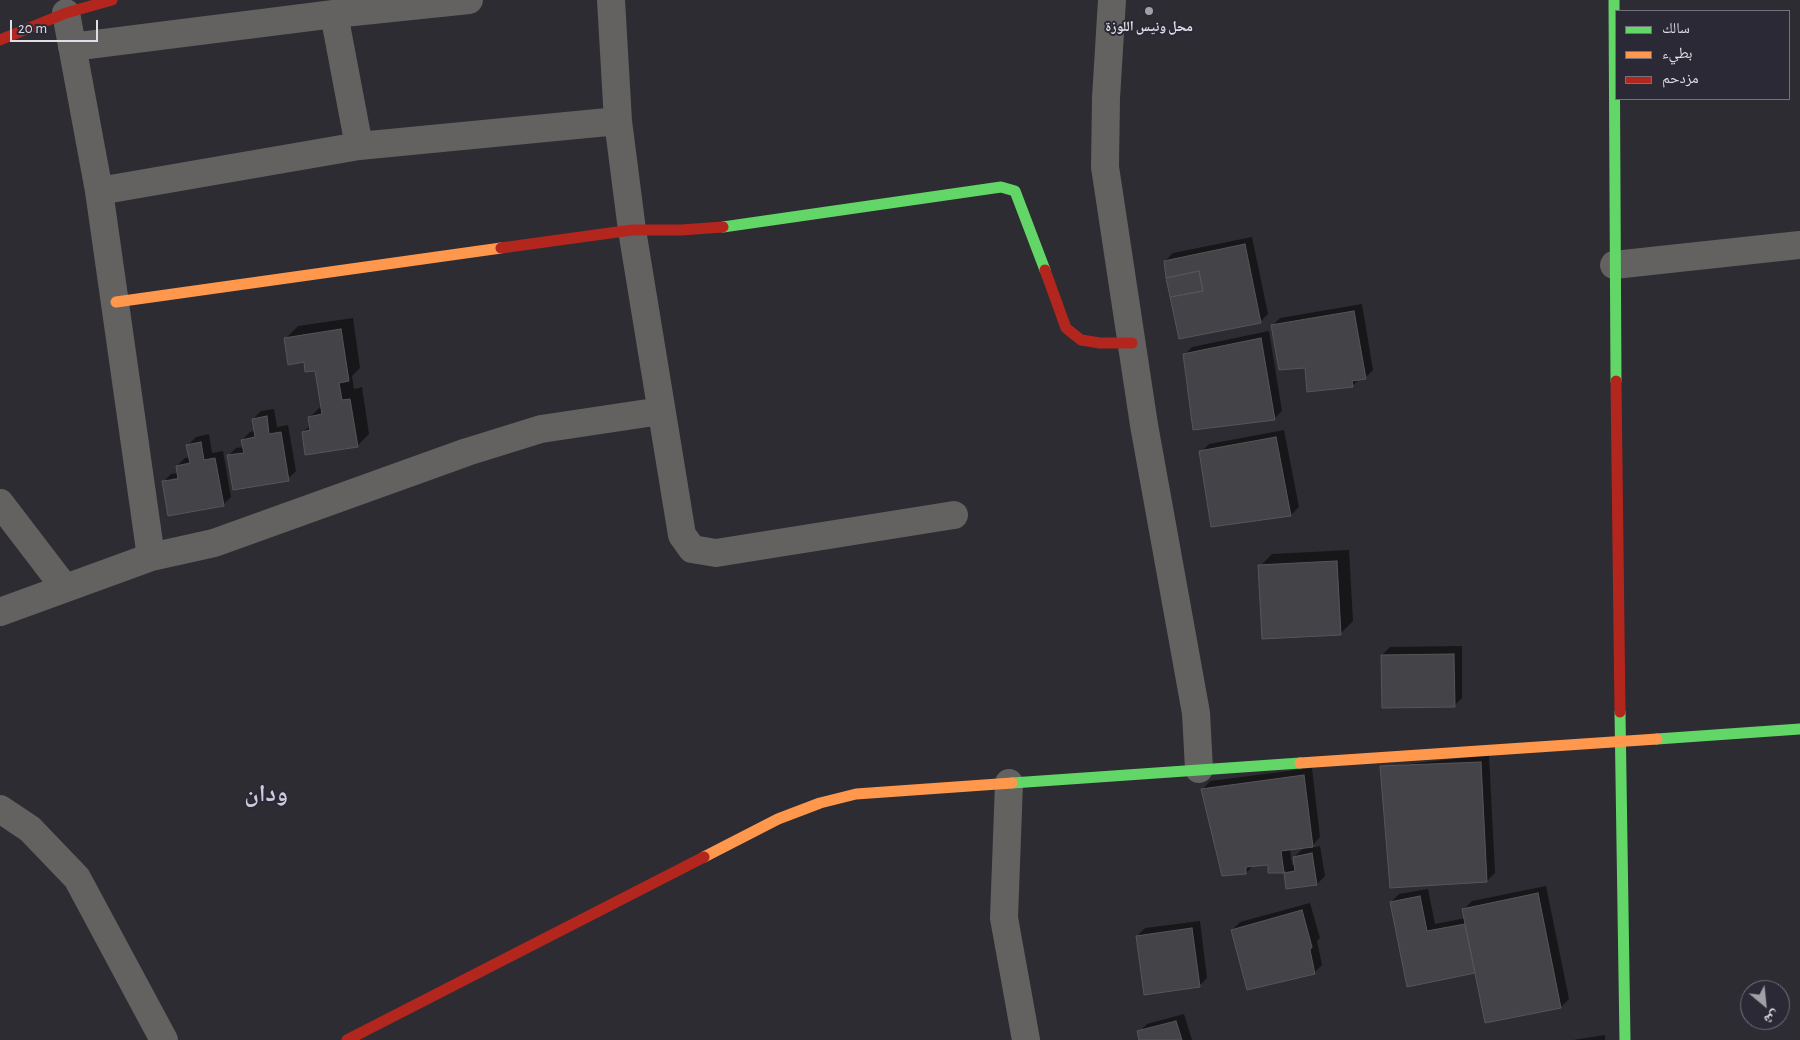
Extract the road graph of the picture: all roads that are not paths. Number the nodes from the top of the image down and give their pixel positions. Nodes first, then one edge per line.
1 (112, 0) edge
2 (469, 0) edge
3 (611, 0) edge
4 (1112, 0) edge
5 (1614, 0) edge
6 (66, 13) junction
7 (334, 14) junction
8 (0, 40) edge
9 (72, 47) junction
10 (618, 121) junction
11 (359, 146) junction
12 (99, 191) junction
13 (632, 230) junction
14 (1800, 245) edge
15 (1614, 265) junction
16 (116, 302) junction
17 (1132, 343) junction
18 (661, 411) junction
19 (0, 503) edge
20 (954, 515) dead end
21 (151, 557) junction
22 (65, 588) junction
23 (0, 612) edge
24 (1800, 730) edge
25 (1621, 741) junction
26 (1198, 769) junction
27 (1009, 782) junction
28 (0, 809) edge
29 (164, 1040) edge
30 (347, 1040) edge
31 (1026, 1040) edge
32 (1624, 1040) edge

1 - 6 street
2 - 7 street
3 - 10 street
4 - 17 street
5 - 15 street
6 - 8 street
6 - 9 street
7 - 9 street
7 - 11 street
9 - 12 street
10 - 11 street
10 - 13 street
11 - 12 street
12 - 16 street
13 - 16 street
13 - 17 street
13 - 18 street
14 - 15 street
15 - 25 street
16 - 21 street
17 - 26 street
18 - 20 street
18 - 21 street
19 - 22 street
21 - 22 street
22 - 23 street
24 - 25 street
25 - 26 street
25 - 32 street
26 - 27 street
27 - 30 street
27 - 31 street
28 - 29 street

